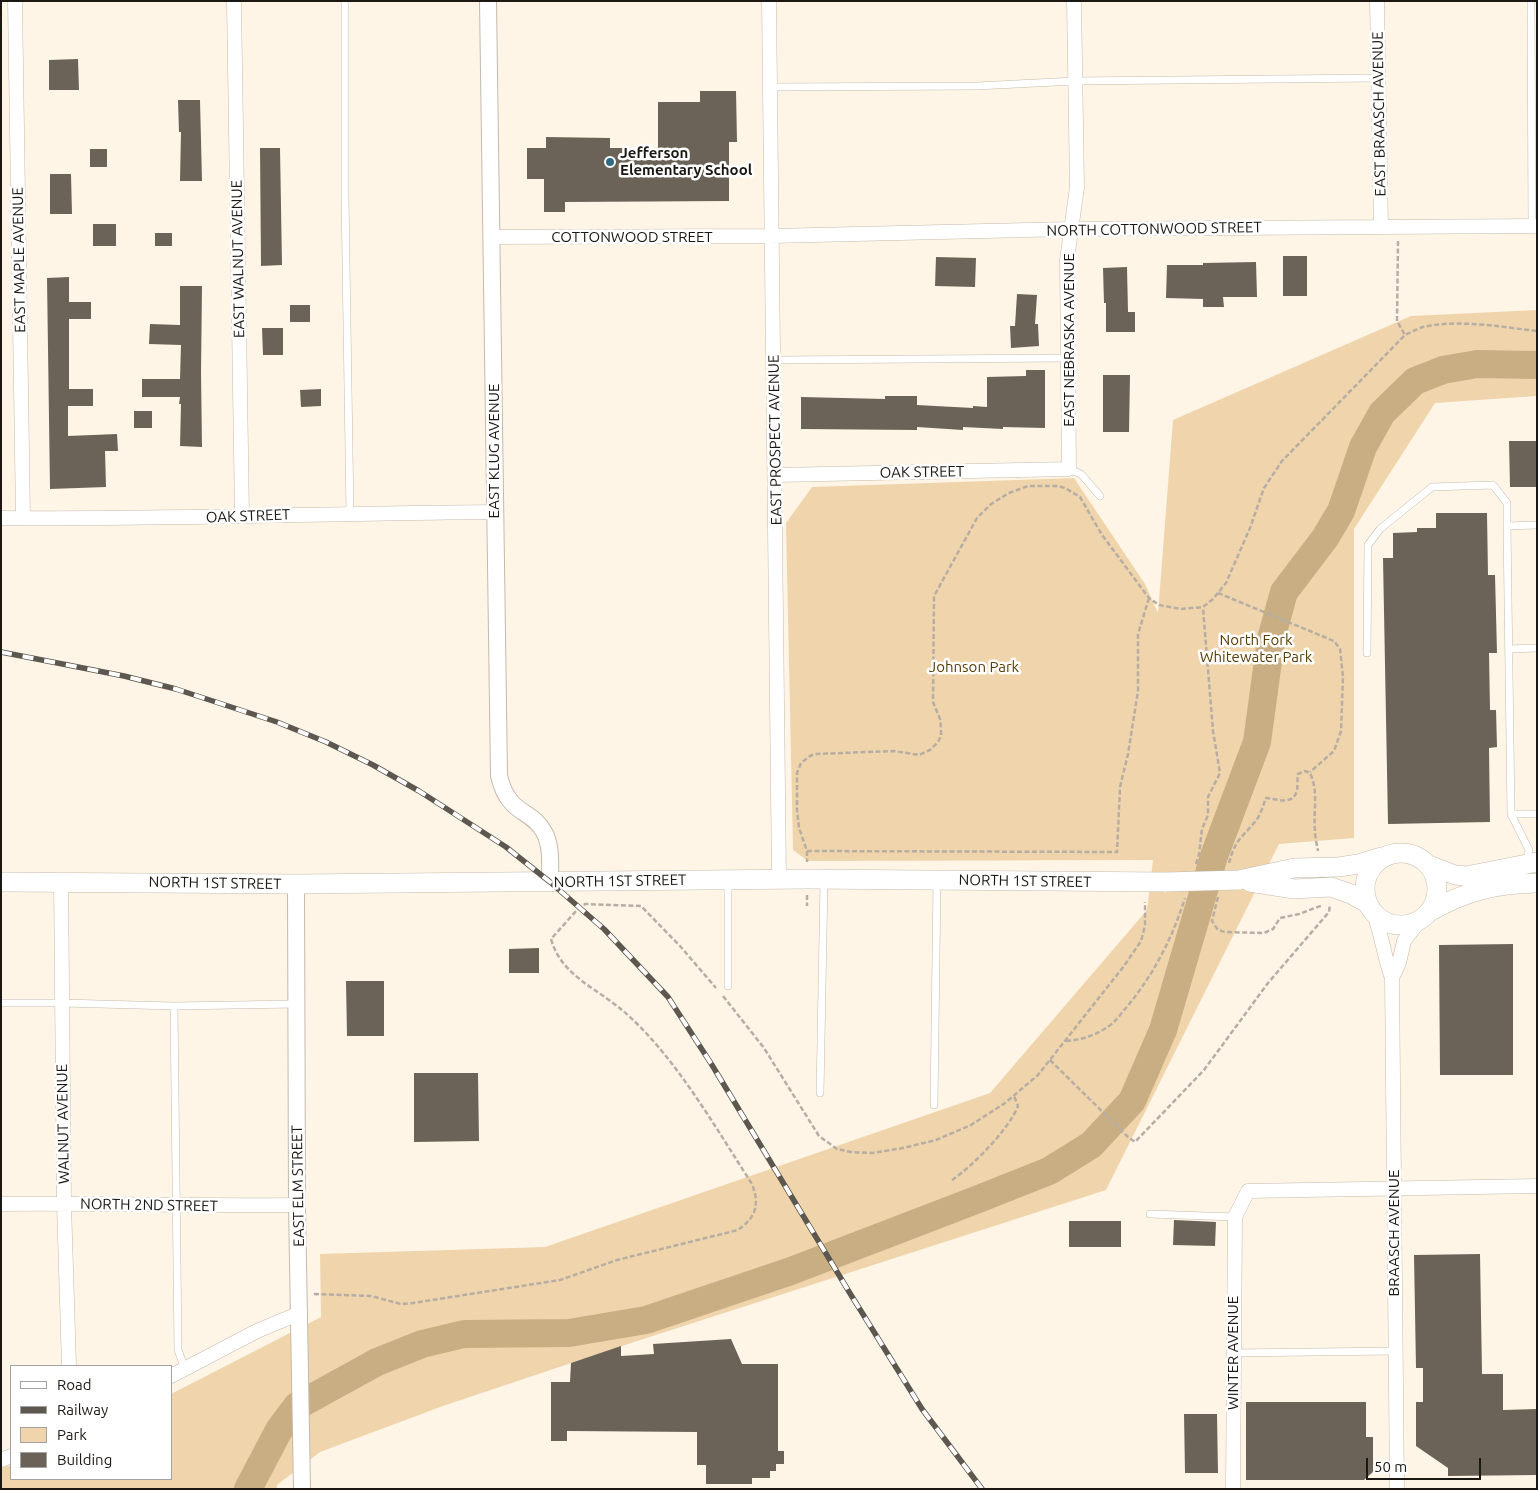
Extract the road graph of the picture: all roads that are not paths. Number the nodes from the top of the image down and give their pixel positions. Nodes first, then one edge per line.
1 (15, 1) edge
2 (234, 1) edge
3 (345, 1) edge
4 (488, 1) edge
5 (769, 1) edge
6 (1074, 1) edge
7 (1377, 1) edge
8 (1531, 1) edge
9 (1377, 78) junction
10 (1075, 81) junction
11 (771, 87) junction
12 (1535, 226) edge
13 (1381, 227) junction
14 (1072, 229) junction
15 (771, 236) junction
16 (492, 237) junction
17 (1068, 358) junction
18 (774, 360) junction
19 (1069, 469) junction
20 (776, 475) junction
21 (1100, 496) dead end
22 (494, 512) junction
23 (350, 513) junction
24 (242, 516) junction
25 (1, 518) edge
26 (22, 518) junction
27 (1537, 525) edge
28 (1507, 526) junction
29 (1537, 648) edge
30 (1509, 649) junction
31 (1367, 653) dead end
32 (1511, 814) junction
33 (1537, 814) edge
34 (1386, 855) junction
35 (1532, 863) edge
36 (1429, 865) junction
37 (779, 879) junction
38 (824, 879) junction
39 (937, 879) junction
40 (728, 880) junction
41 (1239, 880) junction
42 (61, 881) junction
43 (1, 882) edge
44 (550, 882) junction
45 (1537, 883) edge
46 (296, 884) junction
47 (1370, 908) junction
48 (1424, 916) junction
49 (1392, 978) junction
50 (728, 986) dead end
51 (1, 1003) edge
52 (62, 1003) junction
53 (296, 1004) junction
54 (174, 1006) junction
55 (820, 1093) dead end
56 (934, 1105) dead end
57 (1537, 1186) edge
58 (1394, 1189) junction
59 (1, 1204) edge
60 (64, 1204) junction
61 (297, 1205) junction
62 (177, 1206) junction
63 (1150, 1214) dead end
64 (1235, 1217) junction
65 (300, 1313) junction
66 (1395, 1351) junction
67 (1233, 1353) junction
68 (69, 1365) edge
69 (185, 1369) junction
70 (172, 1376) edge
71 (302, 1489) edge
72 (1233, 1489) edge
73 (1397, 1489) edge

1 - 26 street, EAST MAPLE AVENUE
2 - 24 street, EAST WALNUT AVENUE
3 - 23 lane
4 - 16 street, EAST KLUG AVENUE
5 - 11 street, EAST PROSPECT AVENUE
6 - 10 street, EAST NEBRASKA AVENUE
7 - 9 street, EAST BRAASCH AVENUE
8 - 12 lane
9 - 10 lane
9 - 13 street, EAST BRAASCH AVENUE
10 - 11 lane
10 - 14 street, EAST NEBRASKA AVENUE
11 - 15 street, EAST PROSPECT AVENUE
12 - 13 street, NORTH COTTONWOOD STREET
13 - 14 street, NORTH COTTONWOOD STREET
14 - 15 street, NORTH COTTONWOOD STREET
14 - 17 street, EAST NEBRASKA AVENUE
15 - 16 street, COTTONWOOD STREET
15 - 18 street, EAST PROSPECT AVENUE
16 - 22 street, EAST KLUG AVENUE
17 - 18 lane
17 - 19 street, EAST NEBRASKA AVENUE
18 - 20 street, EAST PROSPECT AVENUE
19 - 20 street, OAK STREET
19 - 21 lane
20 - 37 street, EAST PROSPECT AVENUE
22 - 23 street, OAK STREET
22 - 44 street, EAST KLUG AVENUE
23 - 24 street, OAK STREET
24 - 26 street, OAK STREET
25 - 26 street, OAK STREET
27 - 28 lane
28 - 30 lane
28 - 31 lane
29 - 30 lane
30 - 32 lane
32 - 33 lane
32 - 35 lane
34 - 36 main road
34 - 41 main road, NORTH 1ST STREET
34 - 47 main road
35 - 36 main road
36 - 48 main road
37 - 38 main road, NORTH 1ST STREET
37 - 40 main road, NORTH 1ST STREET
38 - 39 main road, NORTH 1ST STREET
38 - 55 lane
39 - 41 main road, NORTH 1ST STREET, bridge
39 - 56 lane
40 - 44 main road, NORTH 1ST STREET
40 - 50 lane
41 - 47 main road, NORTH 1ST STREET
42 - 43 main road, NORTH 1ST STREET
42 - 46 main road, NORTH 1ST STREET
42 - 52 street, WALNUT AVENUE
44 - 46 main road, NORTH 1ST STREET
45 - 48 main road
46 - 53 street, EAST ELM STREET
47 - 48 main road
47 - 49 street, BRAASCH AVENUE
48 - 49 street, BRAASCH AVENUE
49 - 58 street, BRAASCH AVENUE
51 - 52 lane
52 - 54 lane
52 - 60 street, WALNUT AVENUE
53 - 54 lane
53 - 61 street, EAST ELM STREET
54 - 62 lane
57 - 58 street
58 - 64 street
58 - 66 street, BRAASCH AVENUE
59 - 60 street, NORTH 2ND STREET
60 - 62 street, NORTH 2ND STREET
60 - 68 street, WALNUT AVENUE
61 - 62 street, NORTH 2ND STREET
61 - 65 street, EAST ELM STREET
62 - 69 lane
63 - 64 lane
64 - 67 street, WINTER AVENUE
65 - 69 street
65 - 71 street, EAST ELM STREET
66 - 67 lane
66 - 73 street, BRAASCH AVENUE
67 - 72 street, WINTER AVENUE
69 - 70 street

